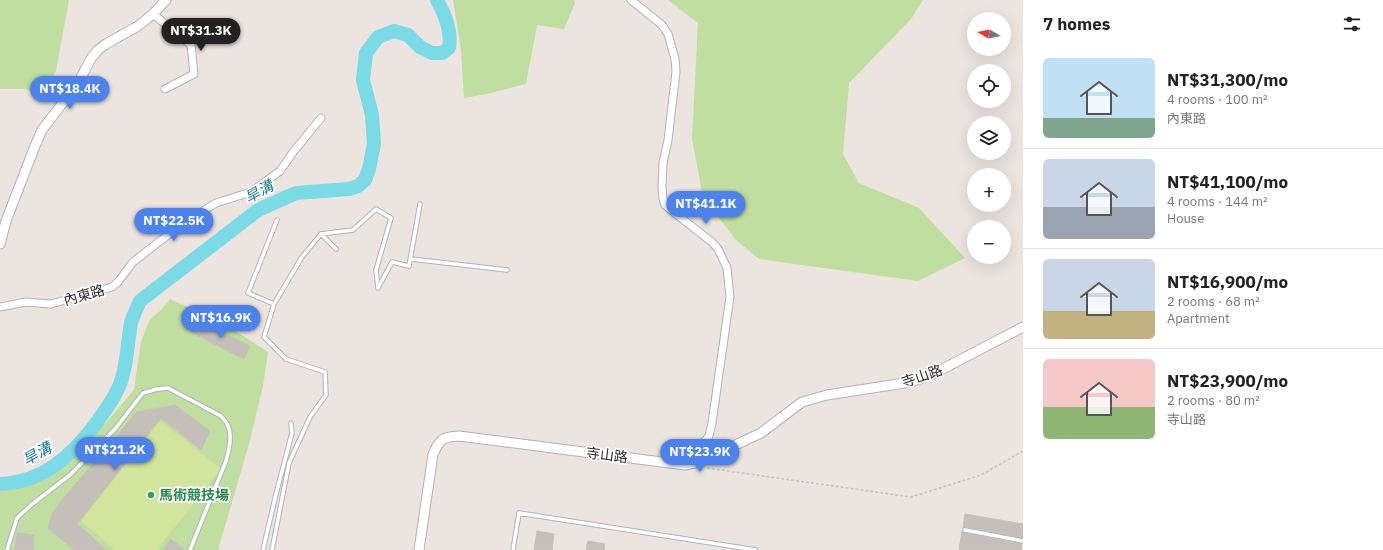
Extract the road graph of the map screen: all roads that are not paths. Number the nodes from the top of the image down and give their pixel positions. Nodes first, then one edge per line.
1 (166, 0) edge
2 (631, 0) edge
3 (153, 14) junction
4 (165, 89) dead end
5 (321, 118) dead end
6 (420, 204) dead end
7 (277, 220) dead end
8 (320, 234) junction
9 (0, 244) edge
10 (336, 249) dead end
11 (410, 259) junction
12 (507, 270) dead end
13 (274, 304) junction
14 (0, 307) edge
15 (1023, 327) edge
16 (290, 423) dead end
17 (685, 465) junction
18 (965, 530) dead end
19 (1023, 541) edge
20 (7, 550) edge
21 (190, 550) edge
22 (263, 550) edge
23 (272, 550) edge
24 (419, 550) edge
25 (513, 550) edge
26 (755, 550) edge

1 - 3 street
2 - 17 street
3 - 4 street
3 - 9 street
5 - 14 street, 內東路
6 - 11 lane
7 - 13 lane
8 - 10 lane
8 - 11 lane
8 - 13 lane
11 - 12 lane
13 - 23 lane
15 - 17 street, 寺山路
16 - 22 lane
17 - 24 street, 寺山路
18 - 19 lane
20 - 21 lane
25 - 26 lane

